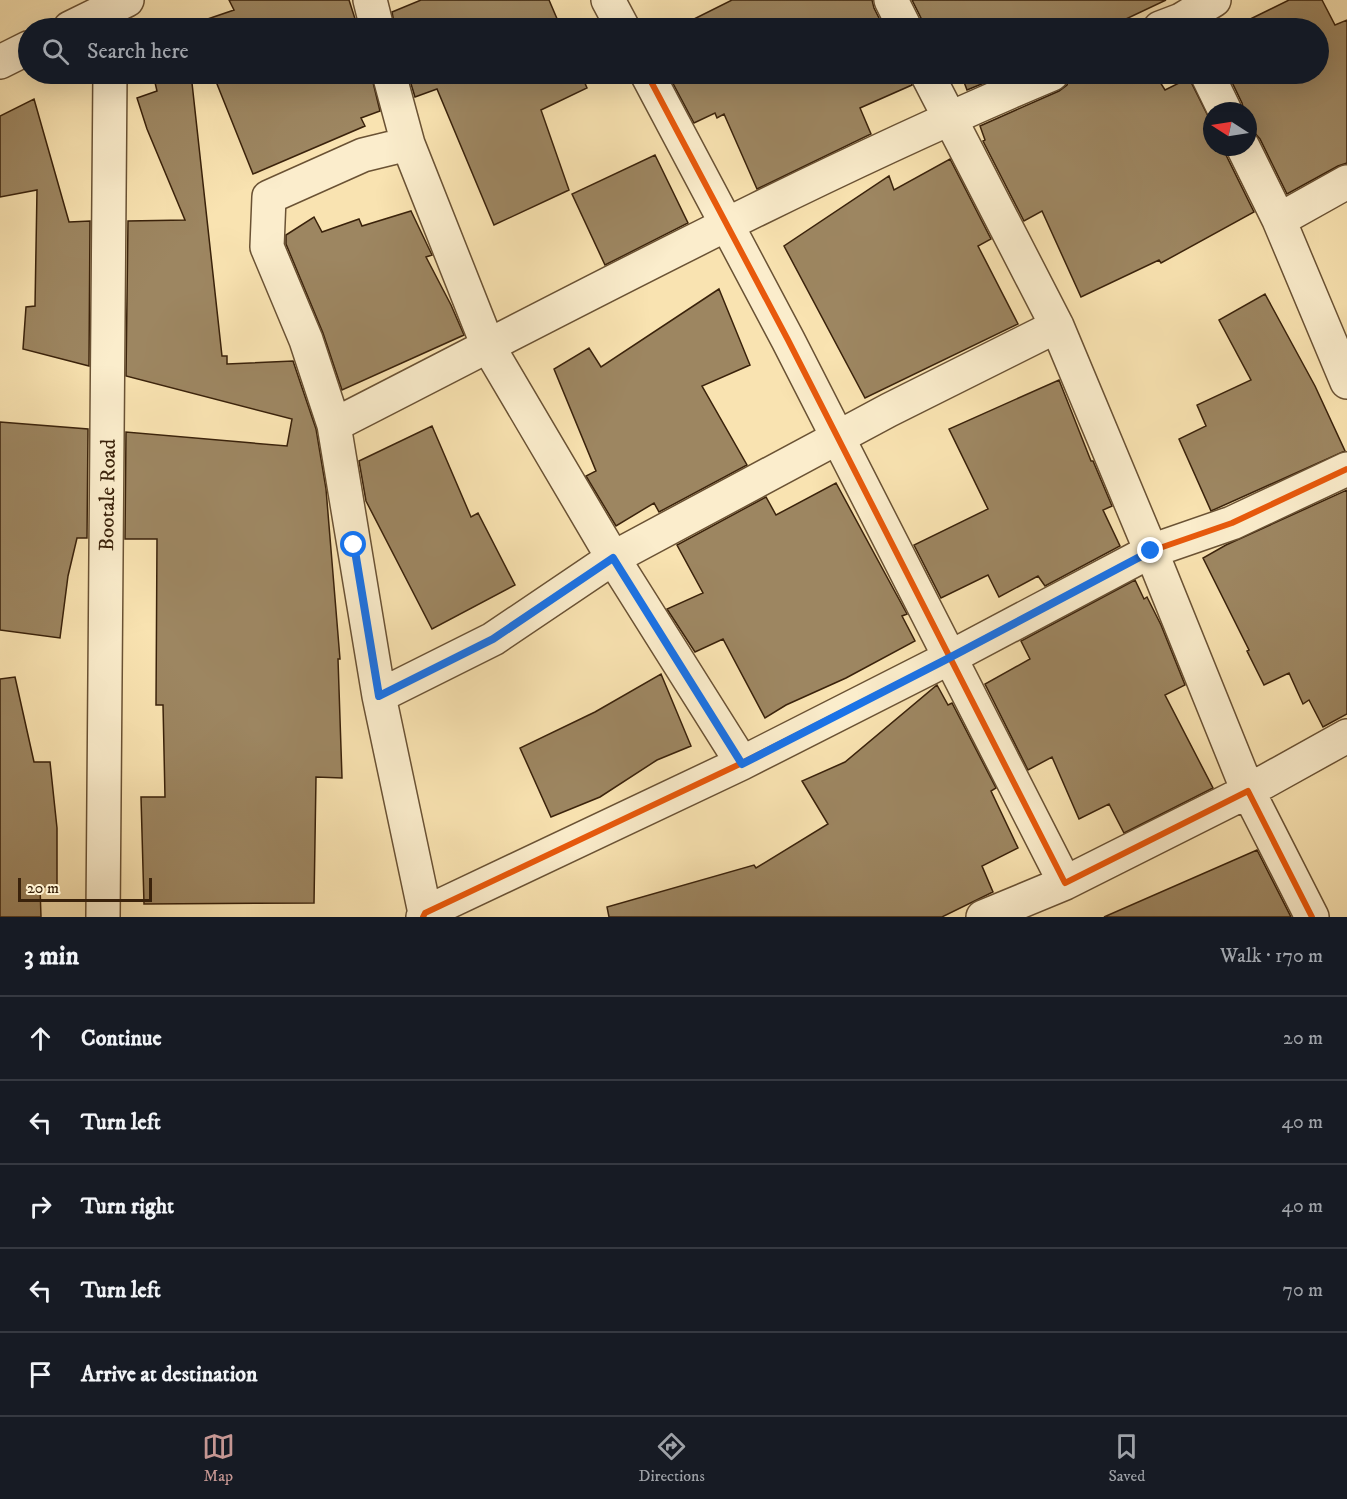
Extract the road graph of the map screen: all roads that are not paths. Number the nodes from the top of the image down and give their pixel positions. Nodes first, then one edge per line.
1 (370, 0) edge
2 (891, 0) edge
3 (1214, 0) edge
4 (115, 9) edge
5 (94, 18) edge
6 (374, 18) edge
7 (900, 18) edge
8 (1176, 18) edge
9 (18, 53) edge
10 (0, 62) edge
11 (110, 84) edge
12 (392, 84) edge
13 (651, 84) edge
14 (932, 84) edge
15 (1028, 84) edge
16 (1212, 84) edge
17 (1221, 102) edge
18 (949, 117) junction
19 (408, 144) junction
20 (1247, 156) edge
21 (1347, 182) edge
22 (1278, 220) junction
23 (726, 225) junction
24 (1057, 326) junction
25 (488, 346) junction
26 (1347, 382) edge
27 (334, 425) junction
28 (837, 439) junction
29 (1347, 469) edge
30 (1151, 551) junction
31 (613, 558) junction
32 (949, 658) junction
33 (379, 696) junction
34 (1347, 736) edge
35 (742, 764) junction
36 (1248, 791) junction
37 (1065, 883) junction
38 (424, 915) edge
39 (103, 917) edge
40 (982, 917) edge
41 (1312, 917) edge

1 - 6 street
2 - 7 street
3 - 8 street
4 - 5 street
9 - 10 street
11 - 39 street, Bootale Road
12 - 19 street
13 - 23 street
14 - 18 street
15 - 18 street
16 - 17 street
18 - 23 street
18 - 24 street
19 - 25 street
19 - 27 street
20 - 22 street
21 - 22 street
22 - 26 street
23 - 25 street
23 - 28 street
24 - 28 street
24 - 30 street
25 - 27 street
25 - 31 street
27 - 33 street
28 - 31 street
28 - 32 street
29 - 30 street
30 - 32 street
30 - 36 street
31 - 33 street
31 - 35 street
32 - 35 street
32 - 37 street
33 - 38 street
34 - 36 street
35 - 38 street
36 - 37 street
36 - 41 street
37 - 40 street

